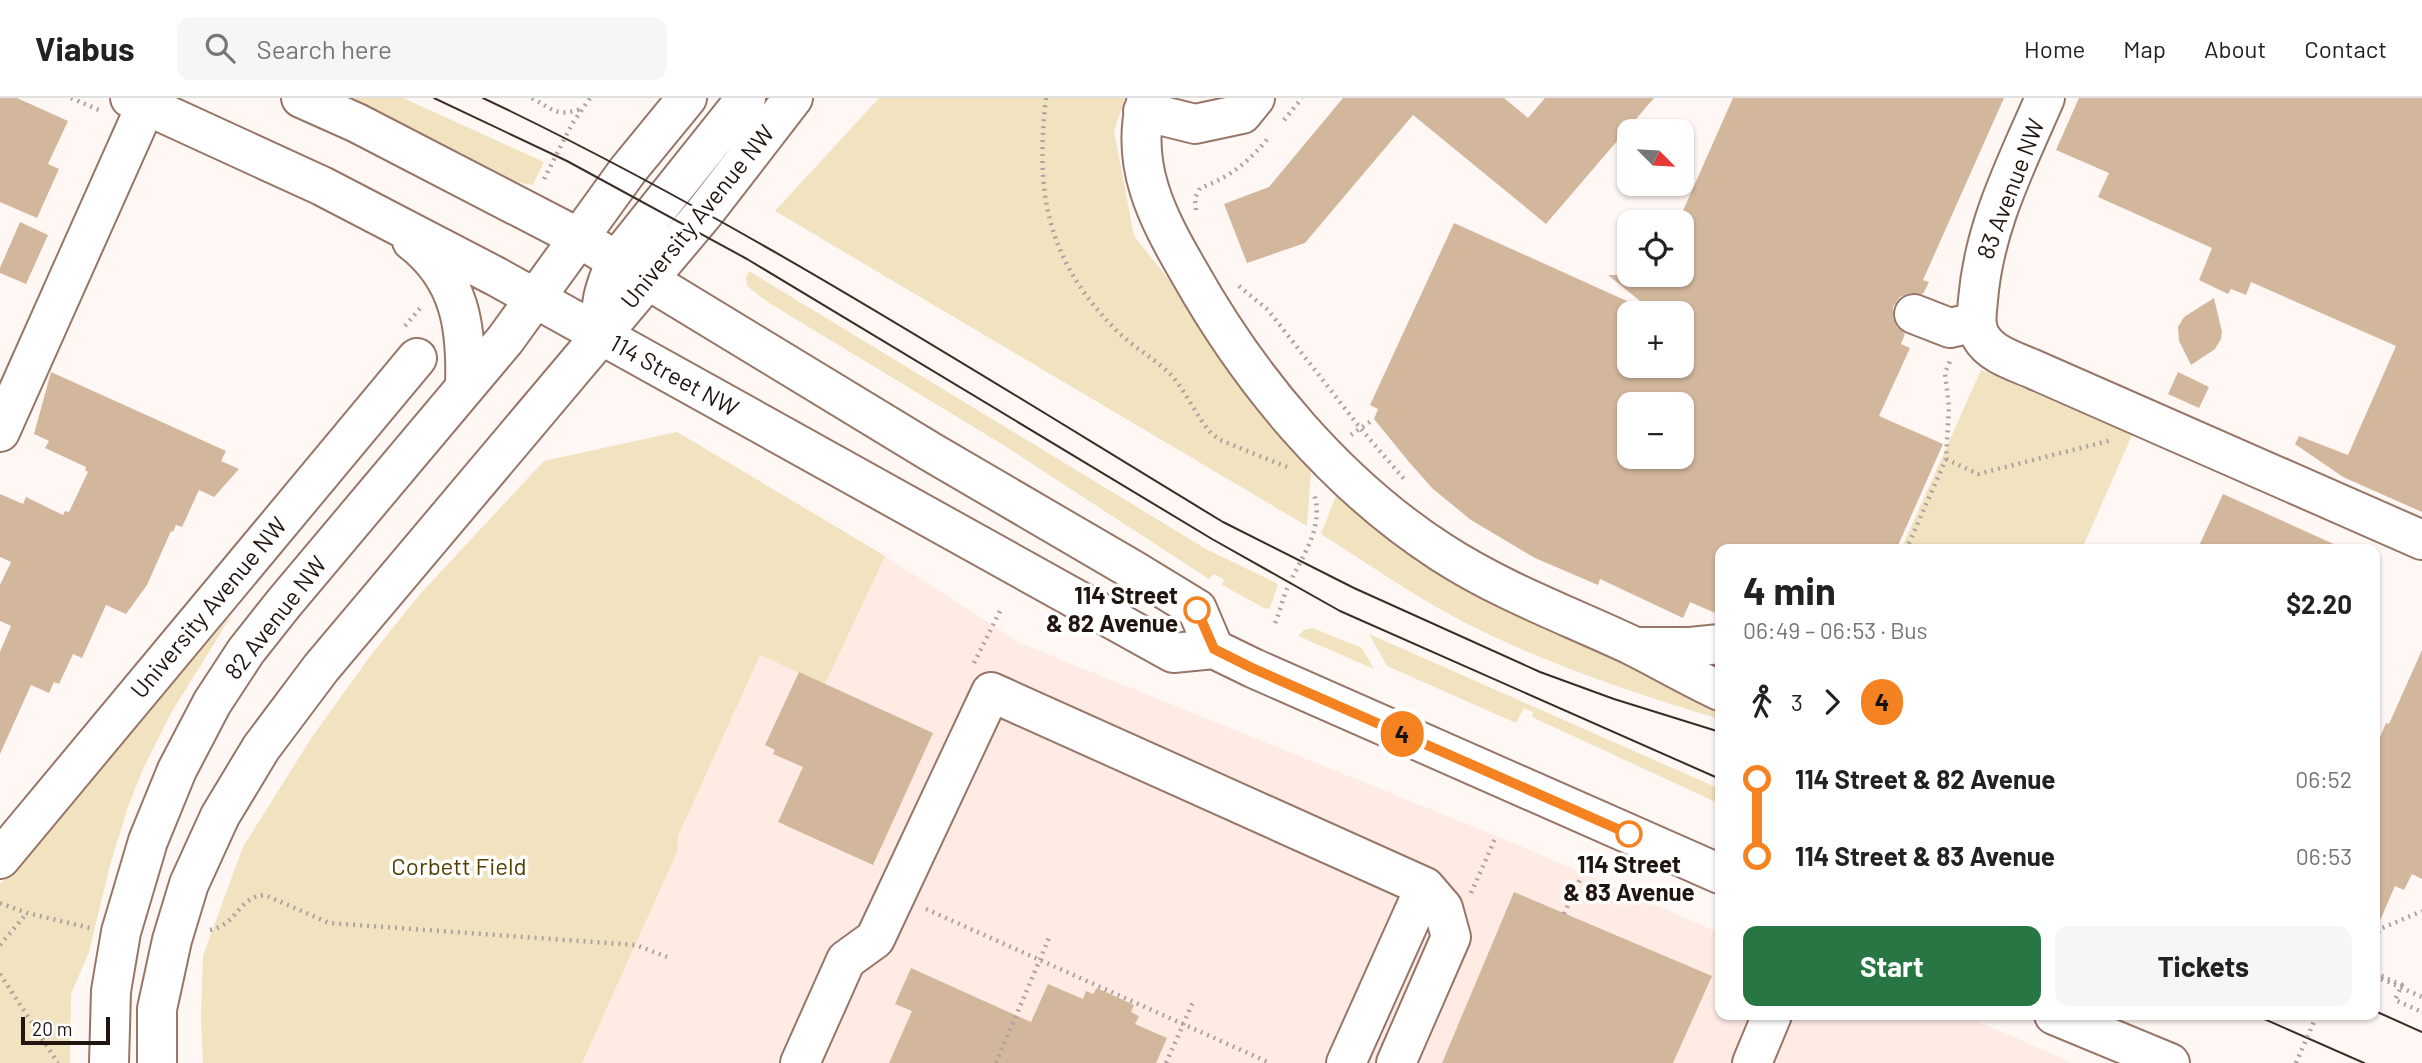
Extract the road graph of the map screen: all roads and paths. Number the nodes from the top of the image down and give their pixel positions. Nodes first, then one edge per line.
1 (302, 98) edge
2 (532, 98) edge
3 (590, 98) edge
4 (687, 98) edge
5 (746, 98) edge
6 (793, 98) edge
7 (1046, 98) edge
8 (1255, 98) edge
9 (1303, 98) edge
10 (2045, 98) edge
11 (138, 102) edge
12 (1145, 104) edge
13 (582, 108) junction
14 (544, 179) dead end
15 (378, 214) junction
16 (1196, 218) dead end
17 (579, 238) junction
18 (616, 261) junction
19 (648, 281) junction
20 (1237, 285) dead end
21 (536, 298) junction
22 (1914, 314) dead end
23 (1976, 323) junction
24 (601, 335) junction
25 (417, 358) dead end
26 (1950, 360) dead end
27 (465, 387) junction
28 (1374, 419) dead end
29 (1361, 429) junction
30 (0, 432) edge
31 (2112, 440) dead end
32 (1341, 441) dead end
33 (1946, 459) junction
34 (1290, 468) dead end
35 (1312, 486) dead end
36 (1413, 489) dead end
37 (2422, 540) edge
38 (1909, 544) edge
39 (1275, 623) dead end
40 (1715, 644) edge
41 (1632, 646) junction
42 (1214, 649) junction
43 (1715, 688) edge
44 (0, 859) edge
45 (1715, 872) edge
46 (1581, 877) dead end
47 (1425, 887) junction
48 (0, 903) edge
49 (918, 908) dead end
50 (2422, 911) edge
51 (27, 913) junction
52 (1564, 914) dead end
53 (2380, 929) edge
54 (174, 930) junction
55 (121, 932) junction
56 (1049, 938) dead end
57 (0, 945) edge
58 (667, 957) dead end
59 (1040, 960) junction
60 (0, 974) edge
61 (2380, 976) edge
62 (2380, 976) edge
63 (2422, 997) edge
64 (1193, 1002) dead end
65 (2422, 1012) edge
66 (1770, 1020) edge
67 (2066, 1020) edge
68 (2315, 1020) edge
69 (1183, 1024) junction
70 (58, 1063) edge
71 (109, 1063) edge
72 (157, 1063) edge
73 (800, 1063) edge
74 (996, 1063) edge
75 (1166, 1063) edge
76 (1270, 1063) edge
77 (1346, 1063) edge
78 (1396, 1063) edge
79 (1752, 1063) edge
80 (2170, 1063) edge
81 (2296, 1063) edge

1 - 17 main road
2 - 13 path
3 - 13 path
4 - 17 main road
5 - 18 main road
6 - 19 main road, University Avenue NW
7 - 34 path
8 - 12 main road
9 - 16 path
10 - 23 main road, 83 Avenue NW
11 - 15 main road, 114 Street NW
11 - 30 main road
12 - 41 main road
13 - 14 path
15 - 21 main road, 114 Street NW
15 - 27 main road
17 - 18 main road
17 - 21 main road, 82 Avenue NW
18 - 19 main road
18 - 24 main road
19 - 24 main road, University Avenue NW
19 - 42 main road
20 - 29 path
21 - 24 main road, 114 Street NW
21 - 27 main road, 82 Avenue NW
22 - 23 main road
23 - 37 main road
24 - 42 main road, 114 Street NW
24 - 54 main road
25 - 44 main road, University Avenue NW
26 - 33 path
27 - 55 main road, 82 Avenue NW
28 - 29 path
29 - 32 path
29 - 36 path
31 - 33 path
33 - 38 path
35 - 39 path
40 - 41 main road
41 - 43 main road
42 - 45 main road
46 - 52 path
47 - 73 main road
47 - 77 main road
47 - 78 main road
48 - 51 path
49 - 59 path
50 - 53 path
51 - 55 path
51 - 57 path
54 - 58 path
54 - 72 main road
55 - 71 main road, 82 Avenue NW
56 - 59 path
59 - 69 path
59 - 74 path
60 - 70 path
61 - 63 path, bridge
62 - 65 path
64 - 69 path
66 - 79 main road
67 - 80 main road
68 - 81 path, bridge
69 - 75 path
69 - 76 path

